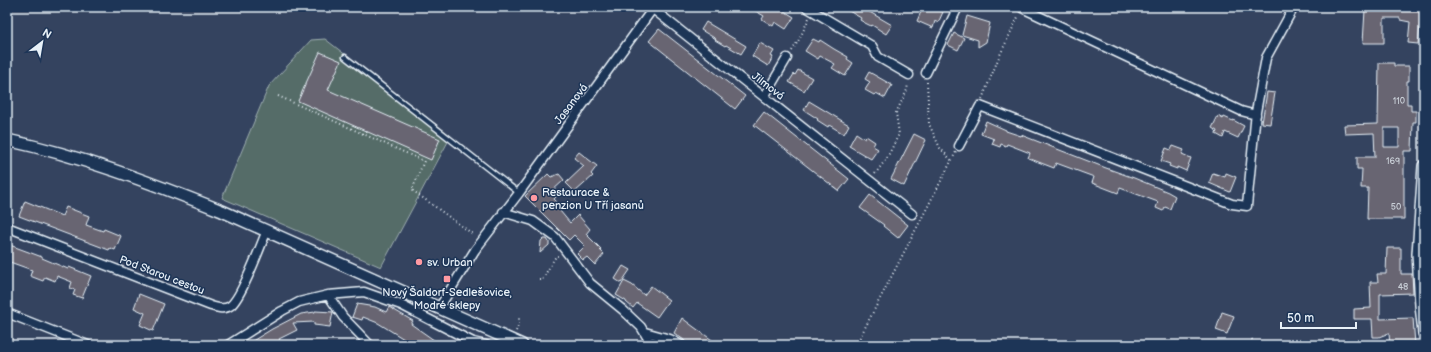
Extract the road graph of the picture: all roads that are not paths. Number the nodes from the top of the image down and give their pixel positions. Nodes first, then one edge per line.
1 (958, 7) edge
2 (1294, 7) edge
3 (654, 8) edge
4 (1022, 8) road end
5 (809, 9) edge
6 (345, 57) dead end
7 (787, 58) road end
8 (926, 73) road end
9 (909, 76) road end
10 (764, 97) junction
11 (1256, 115) junction
12 (7, 140) edge
13 (959, 146) road end
14 (1424, 166) edge
15 (519, 193) junction
16 (503, 212) junction
17 (912, 214) dead end
18 (7, 227) edge
19 (267, 230) junction
20 (328, 295) junction
21 (439, 308) junction
22 (7, 313) edge
23 (645, 332) junction
24 (495, 333) junction
25 (1424, 333) edge
26 (88, 345) edge
27 (228, 345) edge
28 (367, 345) edge
29 (486, 345) edge
30 (522, 345) edge
31 (649, 345) edge
32 (681, 345) edge

1 - 8 street
2 - 11 street
3 - 10 street, Jilmová
3 - 15 street, Jasanová
4 - 11 street
5 - 9 street
6 - 15 lane
7 - 10 street
10 - 17 street, Jilmová
11 - 13 street
12 - 19 main road
14 - 25 main road
15 - 16 street, Jasanová
16 - 21 street, Jasanová
16 - 23 street
18 - 19 street, Pod Starou cestou
19 - 21 main road
20 - 27 street
20 - 28 street
20 - 29 street
21 - 24 main road
22 - 26 street
23 - 31 street
23 - 32 street
24 - 29 street
24 - 30 main road

